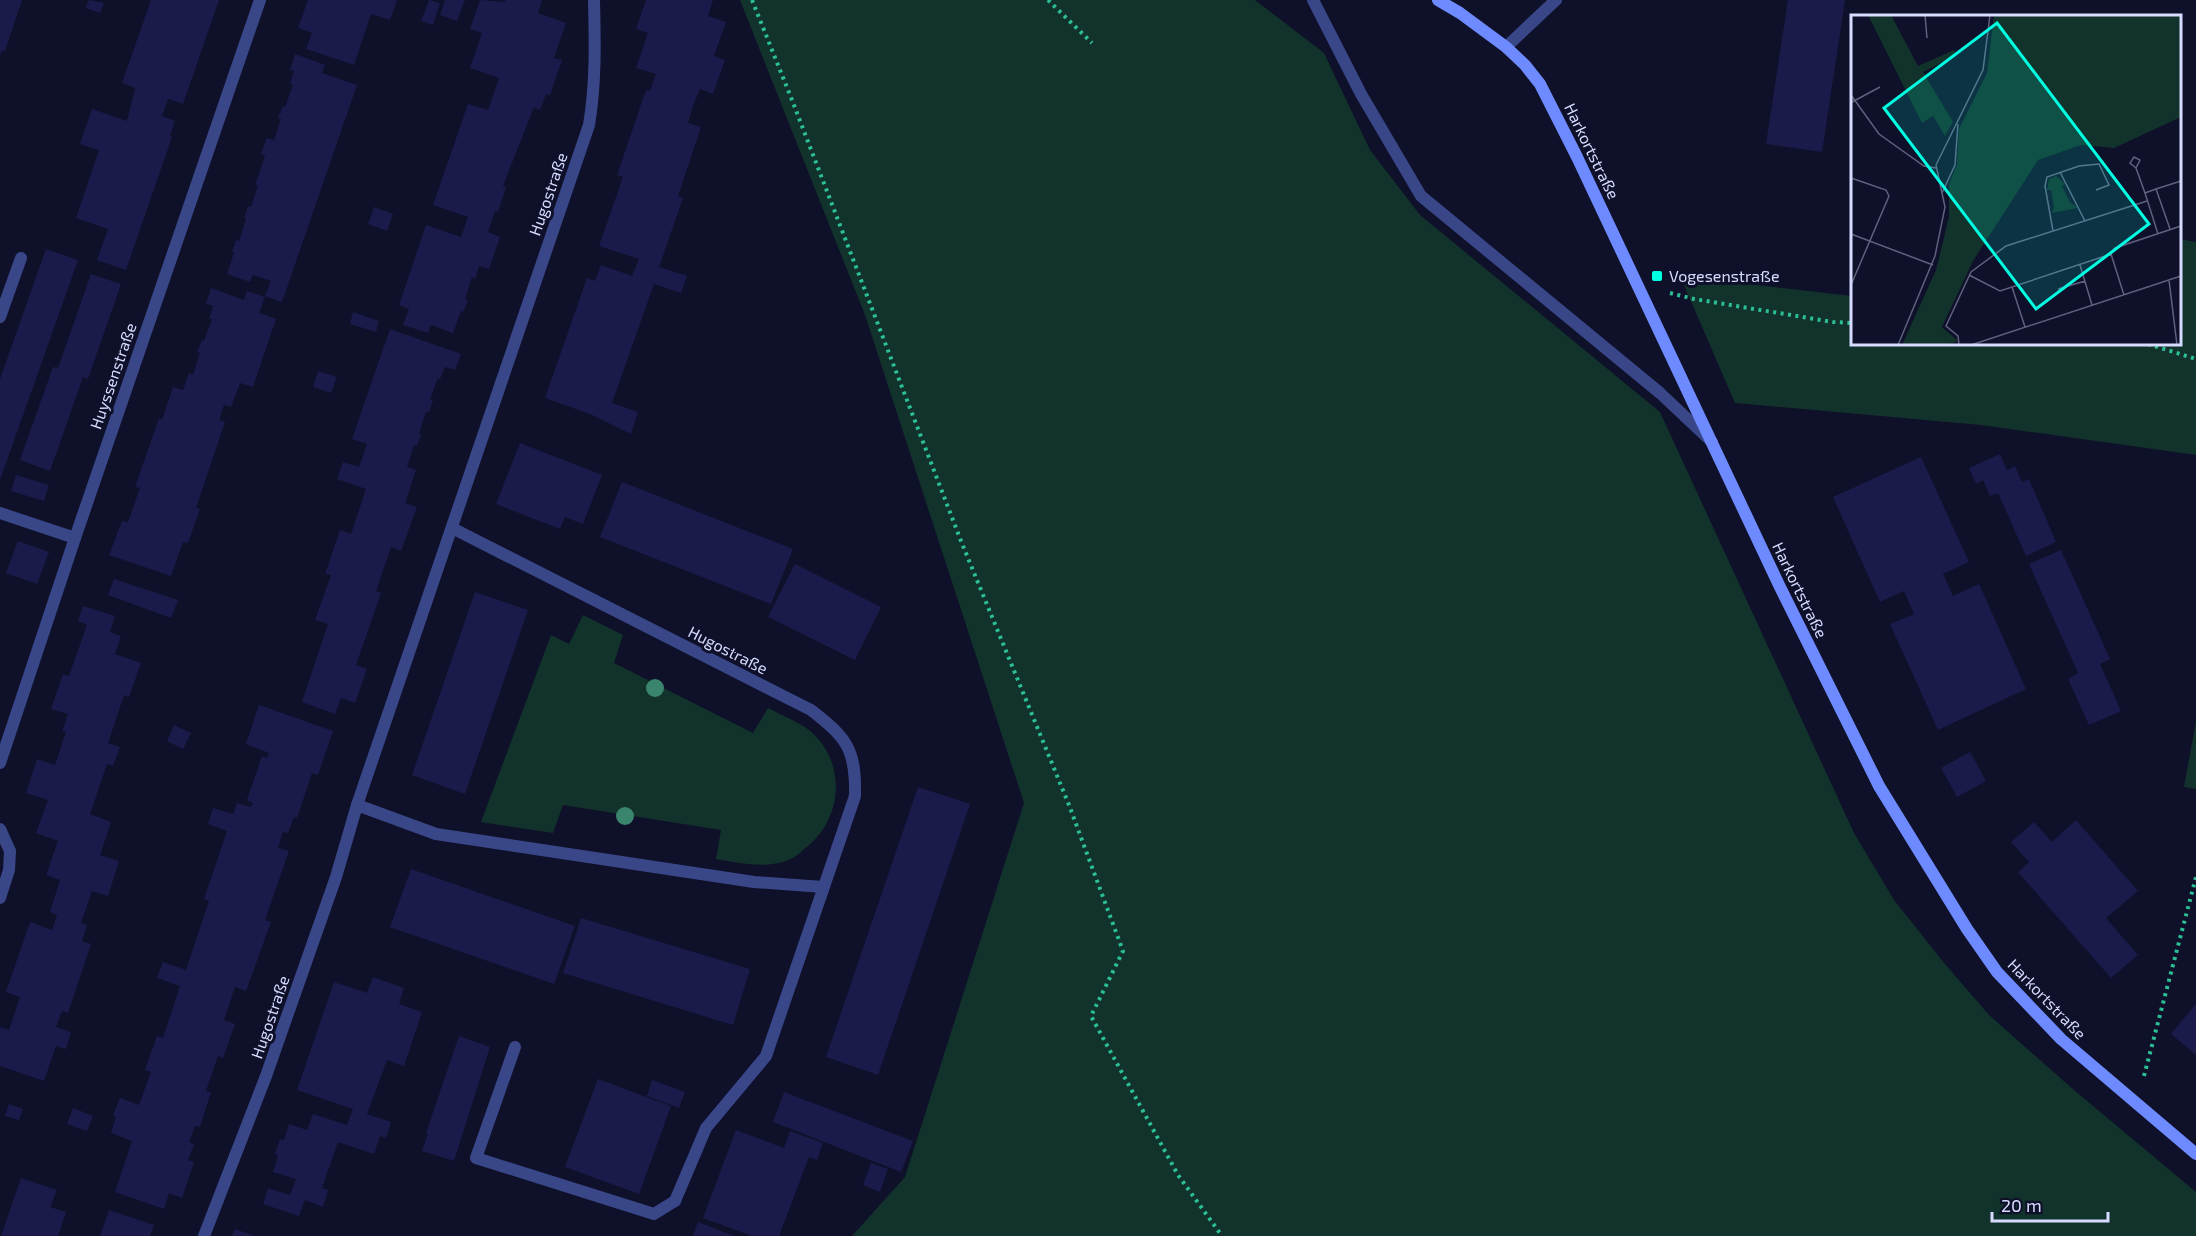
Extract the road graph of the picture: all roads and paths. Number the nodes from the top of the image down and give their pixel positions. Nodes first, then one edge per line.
1 (260, 0) edge
2 (594, 0) edge
3 (752, 0) edge
4 (1048, 0) edge
5 (1313, 0) edge
6 (1438, 0) edge
7 (1556, 0) edge
8 (1092, 43) dead end
9 (1506, 47) junction
10 (21, 258) dead end
11 (1636, 284) junction
12 (0, 317) edge
13 (1851, 323) edge
14 (2151, 345) edge
15 (2196, 359) edge
16 (1714, 445) junction
17 (0, 513) edge
18 (452, 528) junction
19 (75, 538) junction
20 (0, 763) edge
21 (357, 805) junction
22 (0, 829) edge
23 (2196, 877) edge
24 (823, 887) junction
25 (0, 898) edge
26 (515, 1047) dead end
27 (2137, 1103) junction
28 (2196, 1154) edge
29 (204, 1236) edge
30 (1222, 1236) edge

1 - 19 street, Huyssenstraße
2 - 18 street, Hugostraße
3 - 30 path
4 - 8 path
5 - 16 street
6 - 9 street, Harkortstraße
7 - 9 street
9 - 11 street, Harkortstraße
10 - 12 street
11 - 13 path
11 - 16 street, Harkortstraße
14 - 15 path
16 - 27 street, Harkortstraße
17 - 19 street
18 - 21 street, Hugostraße
18 - 24 street, Hugostraße
19 - 20 street, Huyssenstraße
21 - 24 street
21 - 29 street, Hugostraße
22 - 25 street
23 - 27 path
24 - 26 street, Hugostraße
27 - 28 street, Harkortstraße

